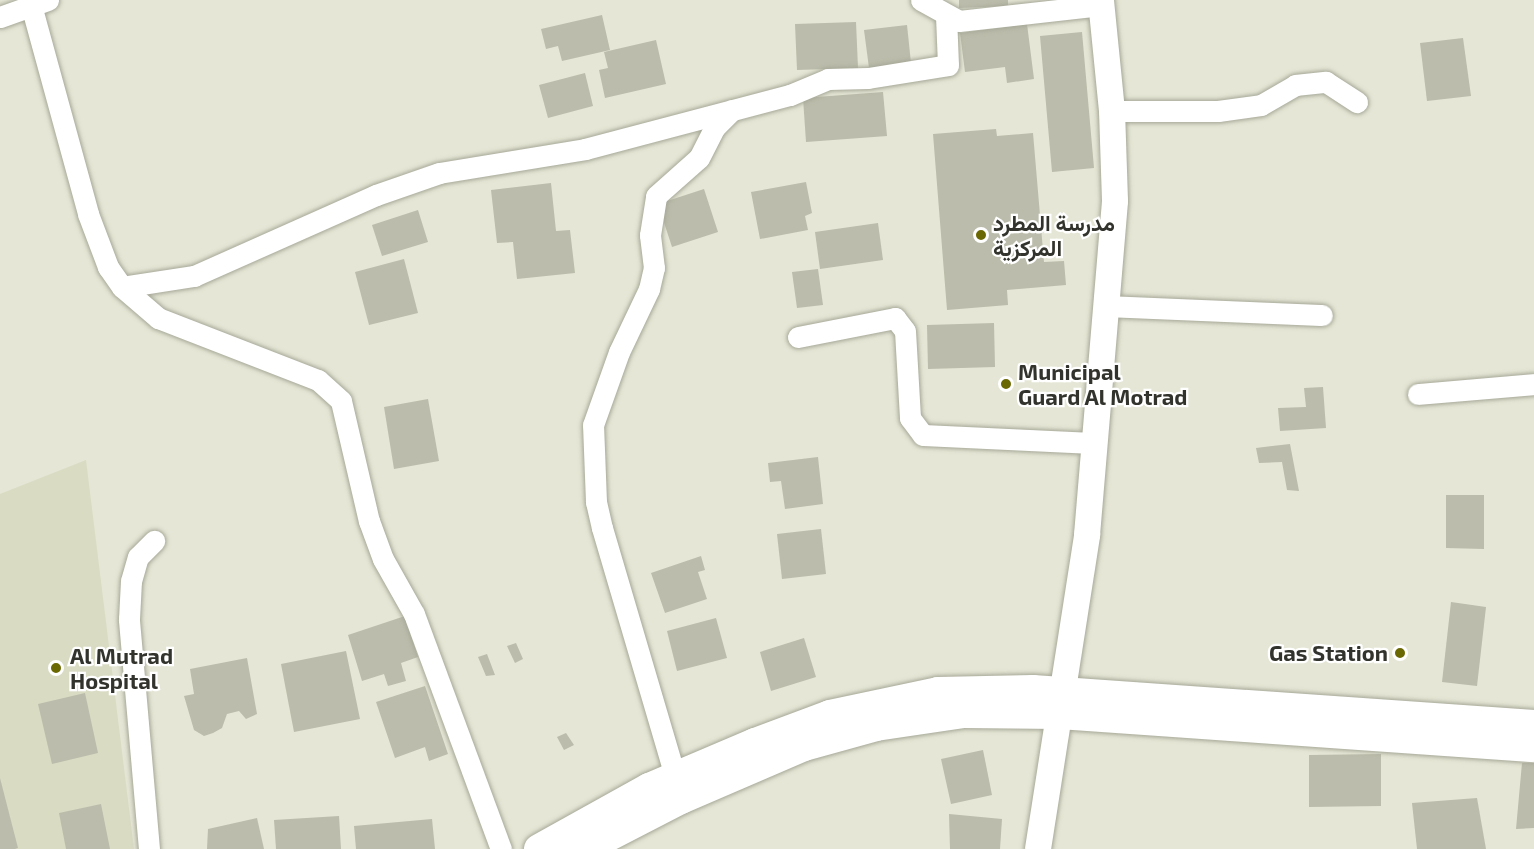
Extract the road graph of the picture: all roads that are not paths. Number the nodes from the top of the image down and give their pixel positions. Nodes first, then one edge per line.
1 (921, 0) edge
2 (39, 2) edge
3 (1101, 3) edge
4 (946, 16) junction
5 (0, 17) edge
6 (1357, 102) dead end
7 (732, 110) junction
8 (1112, 111) junction
9 (122, 287) junction
10 (1104, 306) junction
11 (1322, 315) dead end
12 (798, 337) dead end
13 (1534, 384) edge
14 (1418, 394) dead end
15 (1094, 443) junction
16 (154, 541) dead end
17 (1062, 703) junction
18 (1534, 725) edge
19 (1534, 747) edge
20 (675, 776) junction
21 (148, 849) edge
22 (501, 849) edge
23 (539, 849) edge
24 (584, 849) edge
25 (1038, 849) edge

1 - 4 street
2 - 5 street
2 - 9 street
3 - 4 street
3 - 8 street
4 - 7 street
6 - 8 street
7 - 9 street
7 - 20 street
8 - 10 street
9 - 22 street
10 - 11 street
10 - 15 street
12 - 15 street
13 - 14 street
15 - 17 street
16 - 21 street
17 - 18 main road
17 - 19 main road
17 - 20 main road
17 - 24 main road
17 - 25 street
20 - 23 main road

